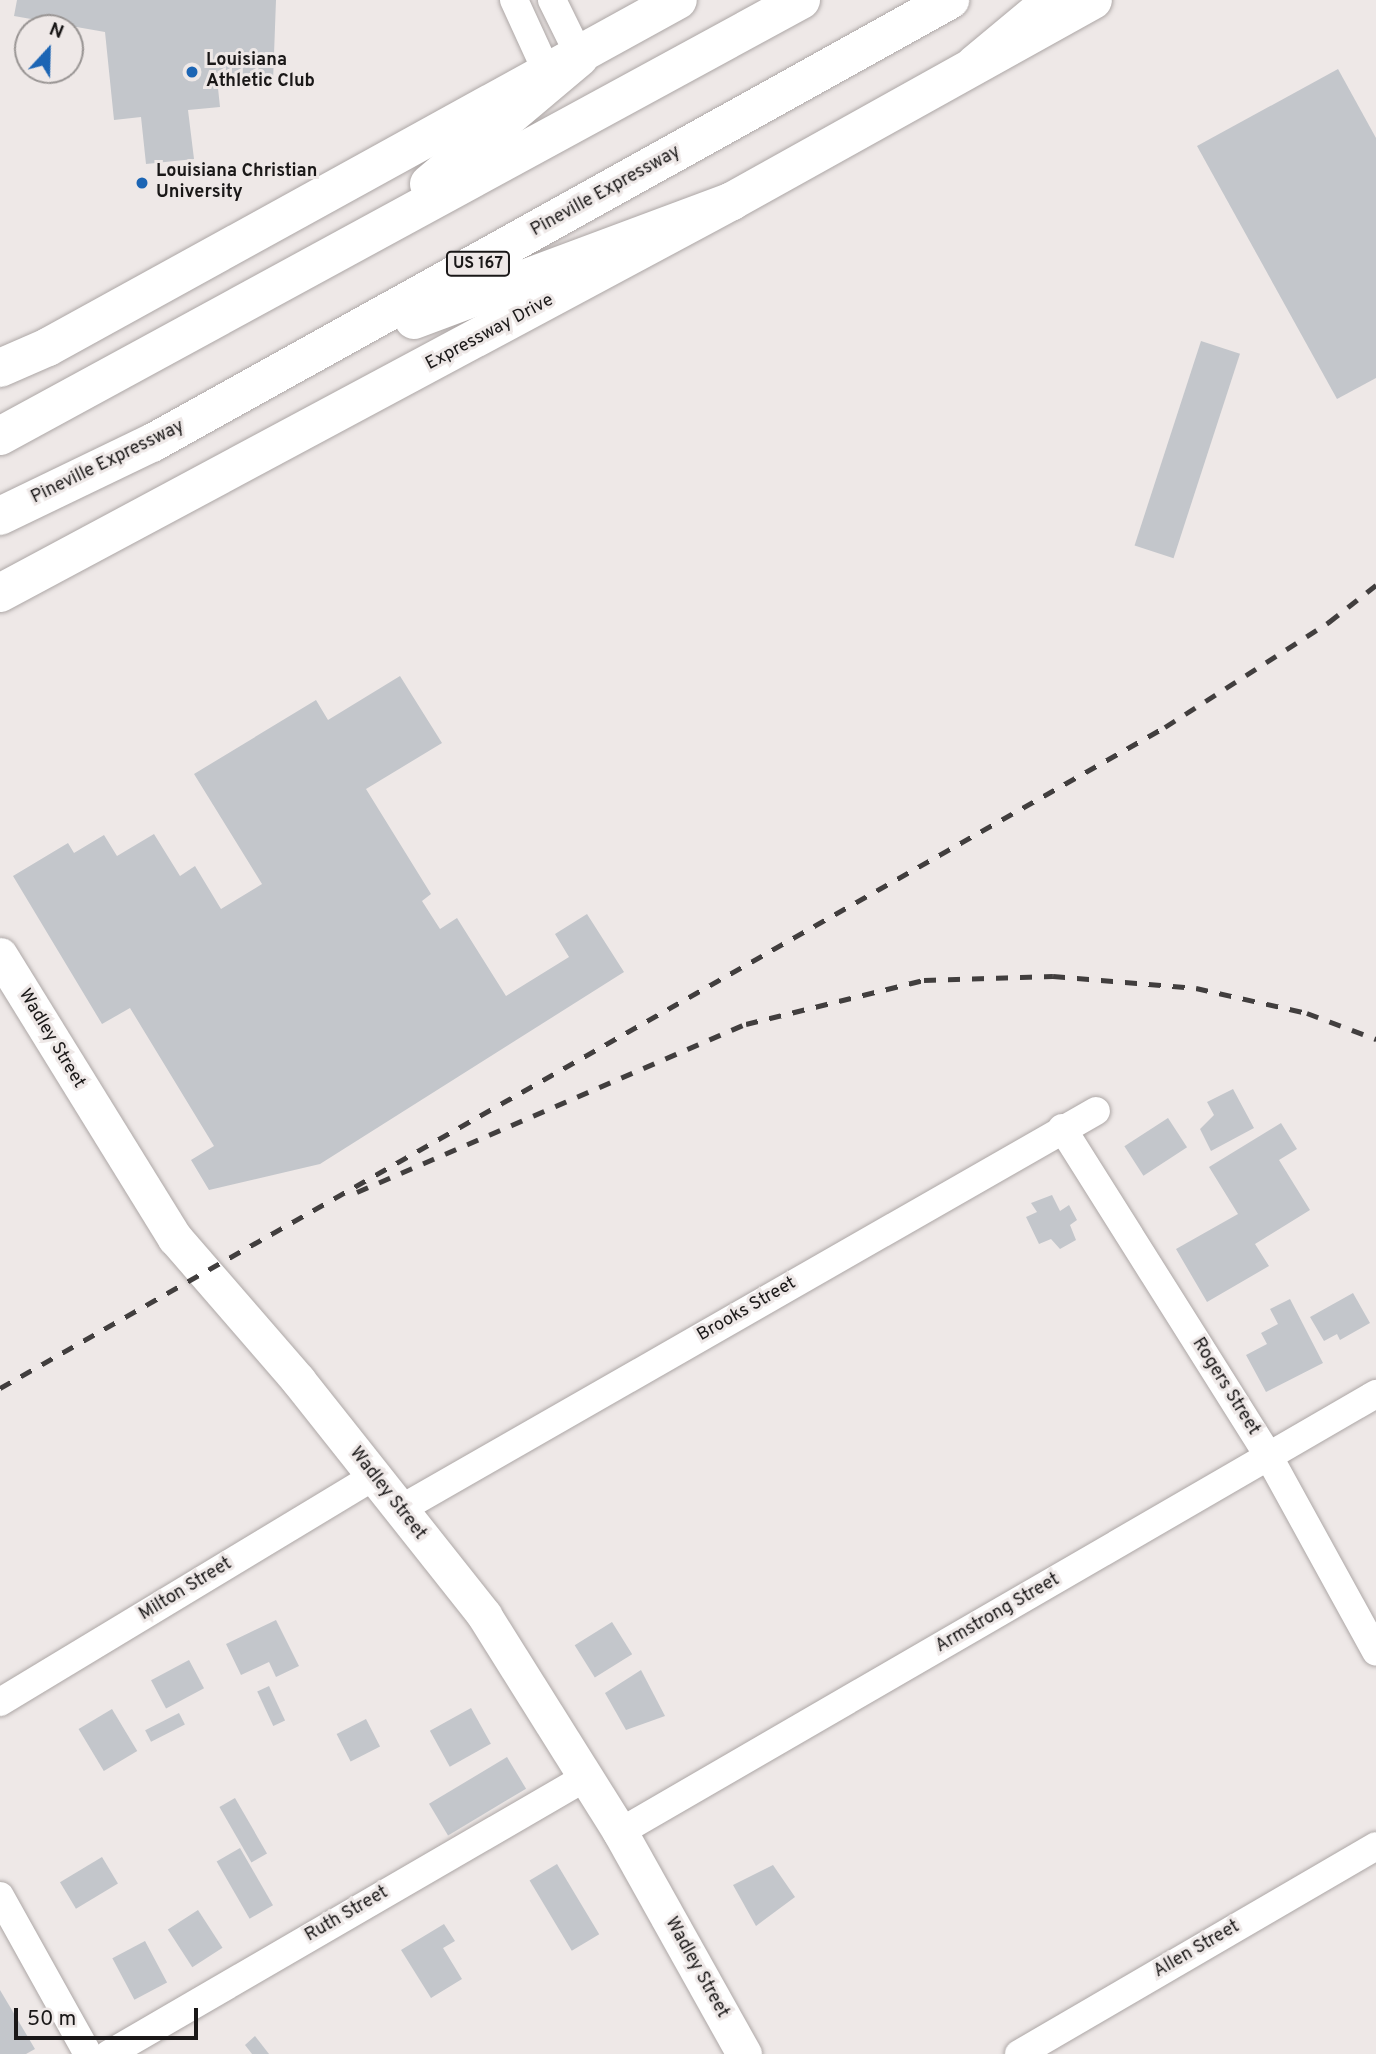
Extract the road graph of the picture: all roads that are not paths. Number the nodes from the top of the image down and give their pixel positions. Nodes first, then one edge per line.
1 (514, 0) edge
2 (552, 0) edge
3 (678, 0) edge
4 (801, 0) edge
5 (950, 0) edge
6 (1052, 0) edge
7 (1093, 0) edge
8 (563, 64) junction
9 (975, 64) junction
10 (732, 201) junction
11 (287, 282) junction
12 (326, 349) junction
13 (0, 368) edge
14 (0, 436) edge
15 (0, 516) edge
16 (0, 593) edge
17 (0, 955) edge
18 (1096, 1111) dead end
19 (1062, 1128) junction
20 (1376, 1394) edge
21 (1269, 1457) junction
22 (372, 1478) junction
23 (399, 1510) junction
24 (1376, 1652) edge
25 (0, 1702) edge
26 (586, 1777) junction
27 (620, 1832) junction
28 (1376, 1846) edge
29 (0, 1896) edge
30 (88, 2054) edge
31 (109, 2054) edge
32 (744, 2054) edge
33 (1019, 2054) edge

1 - 8 street
2 - 8 street
3 - 8 main road
4 - 11 main road
5 - 12 main road, Pineville Expressway / US 167
6 - 9 main road
7 - 9 main road
8 - 11 main road
8 - 13 main road
9 - 10 main road, Expressway Drive
10 - 12 main road
10 - 16 main road, Expressway Drive
11 - 14 main road
12 - 15 main road, Pineville Expressway / US 167
17 - 22 street, Wadley Street
18 - 19 street, Brooks Street
19 - 21 street, Rogers Street
19 - 23 street, Brooks Street
20 - 21 street, Armstrong Street
21 - 24 street, Rogers Street
21 - 27 street, Armstrong Street
22 - 23 street, Wadley Street
22 - 25 street, Milton Street
23 - 26 street, Wadley Street
26 - 27 street, Wadley Street
26 - 31 street, Ruth Street
27 - 32 street, Wadley Street
28 - 33 street, Allen Street
29 - 30 street

